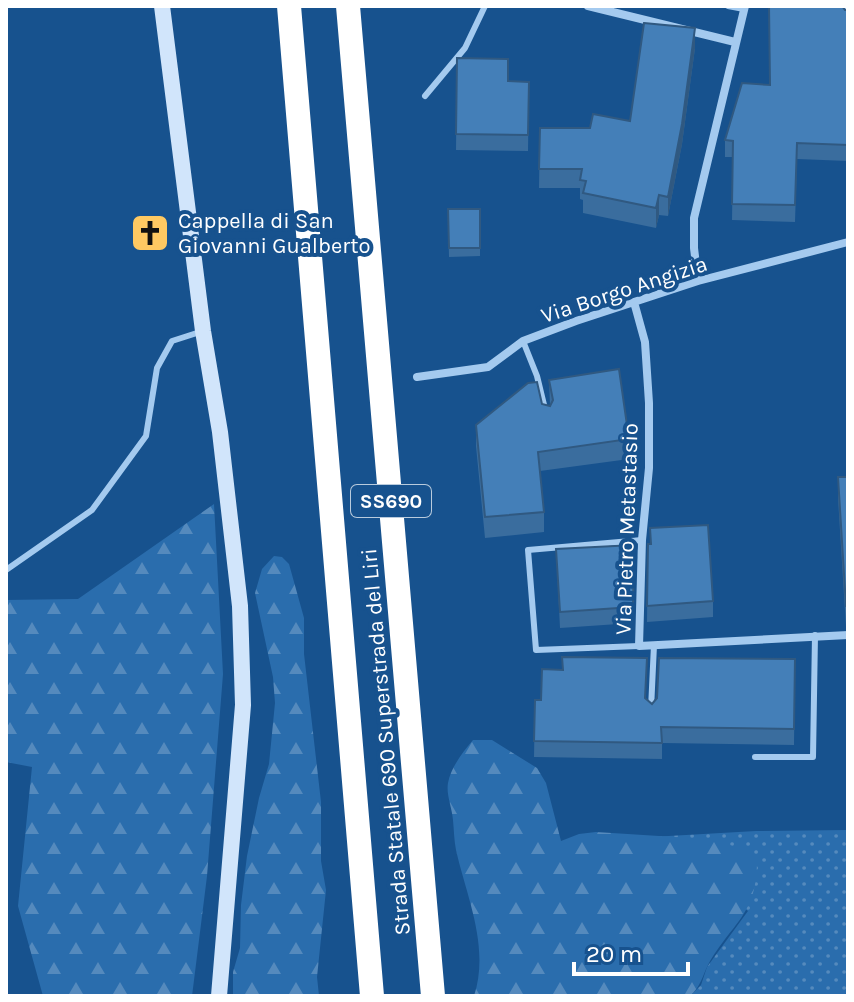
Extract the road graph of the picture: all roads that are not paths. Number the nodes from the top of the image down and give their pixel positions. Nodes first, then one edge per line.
1 (162, 6) edge
2 (289, 6) edge
3 (348, 6) edge
4 (485, 6) edge
5 (588, 6) edge
6 (728, 6) edge
7 (848, 6) edge
8 (744, 8) edge
9 (848, 20) edge
10 (735, 42) junction
11 (425, 96) dead end
12 (848, 242) edge
13 (698, 281) junction
14 (634, 302) junction
15 (203, 331) junction
16 (523, 341) junction
17 (417, 377) dead end
18 (547, 421) edge
19 (642, 540) junction
20 (6, 570) edge
21 (815, 635) junction
22 (848, 635) edge
23 (654, 645) junction
24 (639, 646) junction
25 (651, 714) edge
26 (755, 757) dead end
27 (219, 996) edge
28 (372, 996) edge
29 (433, 996) edge

1 - 15 main road
2 - 28 highway, Strada Statale 690 Superstrada del Liri / SS690
3 - 29 highway, Strada Statale 690 Superstrada del Liri / SS690
4 - 11 lane
5 - 10 street
6 - 8 lane
7 - 9 street
8 - 10 street
10 - 13 street
12 - 13 street, Via Borgo Angizia
13 - 14 street, Via Borgo Angizia
14 - 16 street, Via Borgo Angizia
14 - 19 street, Via Pietro Metastasio
15 - 20 lane
15 - 27 main road
16 - 17 street, Via Borgo Angizia
16 - 18 lane
19 - 24 street, Via Pietro Metastasio
19 - 24 lane
21 - 22 street, Via Pietro Metastasio
21 - 23 street, Via Pietro Metastasio
21 - 26 lane
23 - 24 street, Via Pietro Metastasio
23 - 25 lane

